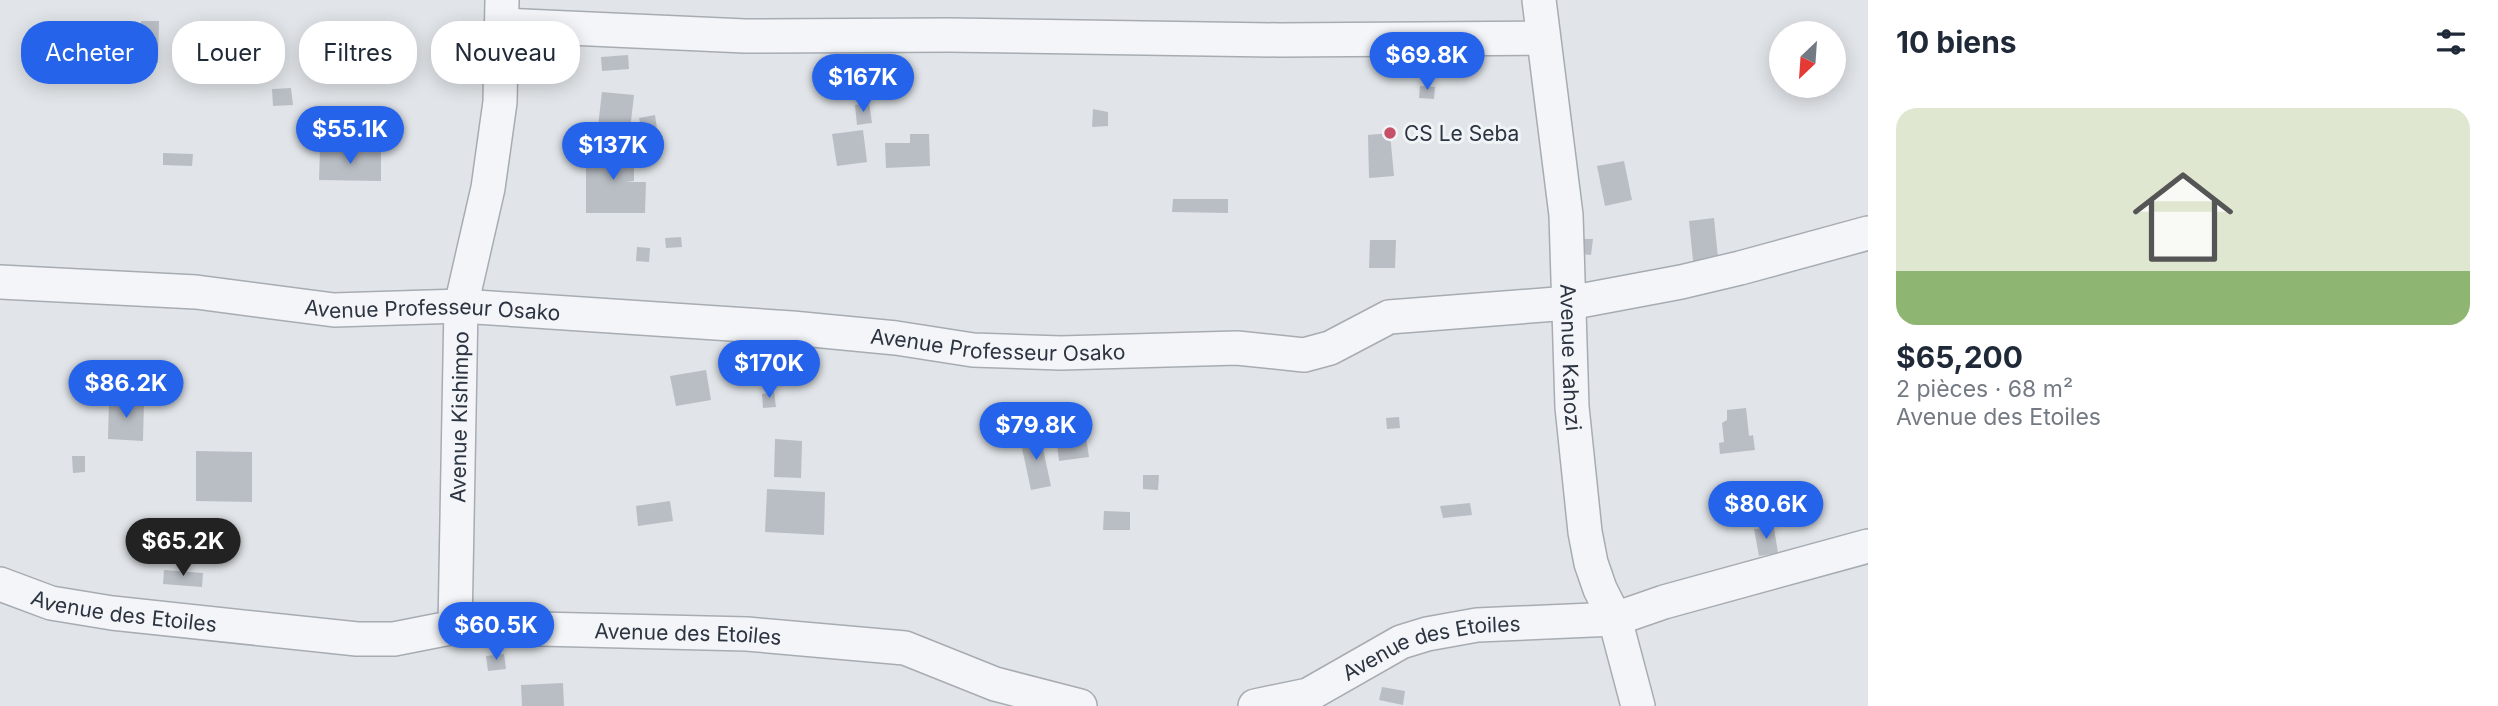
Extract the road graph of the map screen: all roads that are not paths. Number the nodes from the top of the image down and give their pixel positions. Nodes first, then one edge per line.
1 (1539, 0) edge
2 (501, 12) edge
3 (1543, 38) junction
4 (1868, 233) edge
5 (0, 282) edge
6 (1569, 303) junction
7 (461, 306) junction
8 (1868, 546) edge
9 (0, 584) edge
10 (1615, 619) junction
11 (455, 627) junction
12 (1080, 706) edge
13 (1255, 706) edge
14 (1638, 706) edge

1 - 3 street, Avenue Kahozi
2 - 3 street
2 - 7 street, Avenue Kishimpo
3 - 6 street, Avenue Kahozi
4 - 6 street, Avenue Professeur Osako
5 - 7 street, Avenue Professeur Osako
6 - 7 street, Avenue Professeur Osako
6 - 10 street, Avenue Kahozi
7 - 11 street, Avenue Kishimpo
8 - 10 street, Avenue des Etoiles
9 - 11 street, Avenue des Etoiles
10 - 13 street, Avenue des Etoiles
10 - 14 street, Avenue Kahozi
11 - 12 street, Avenue des Etoiles

